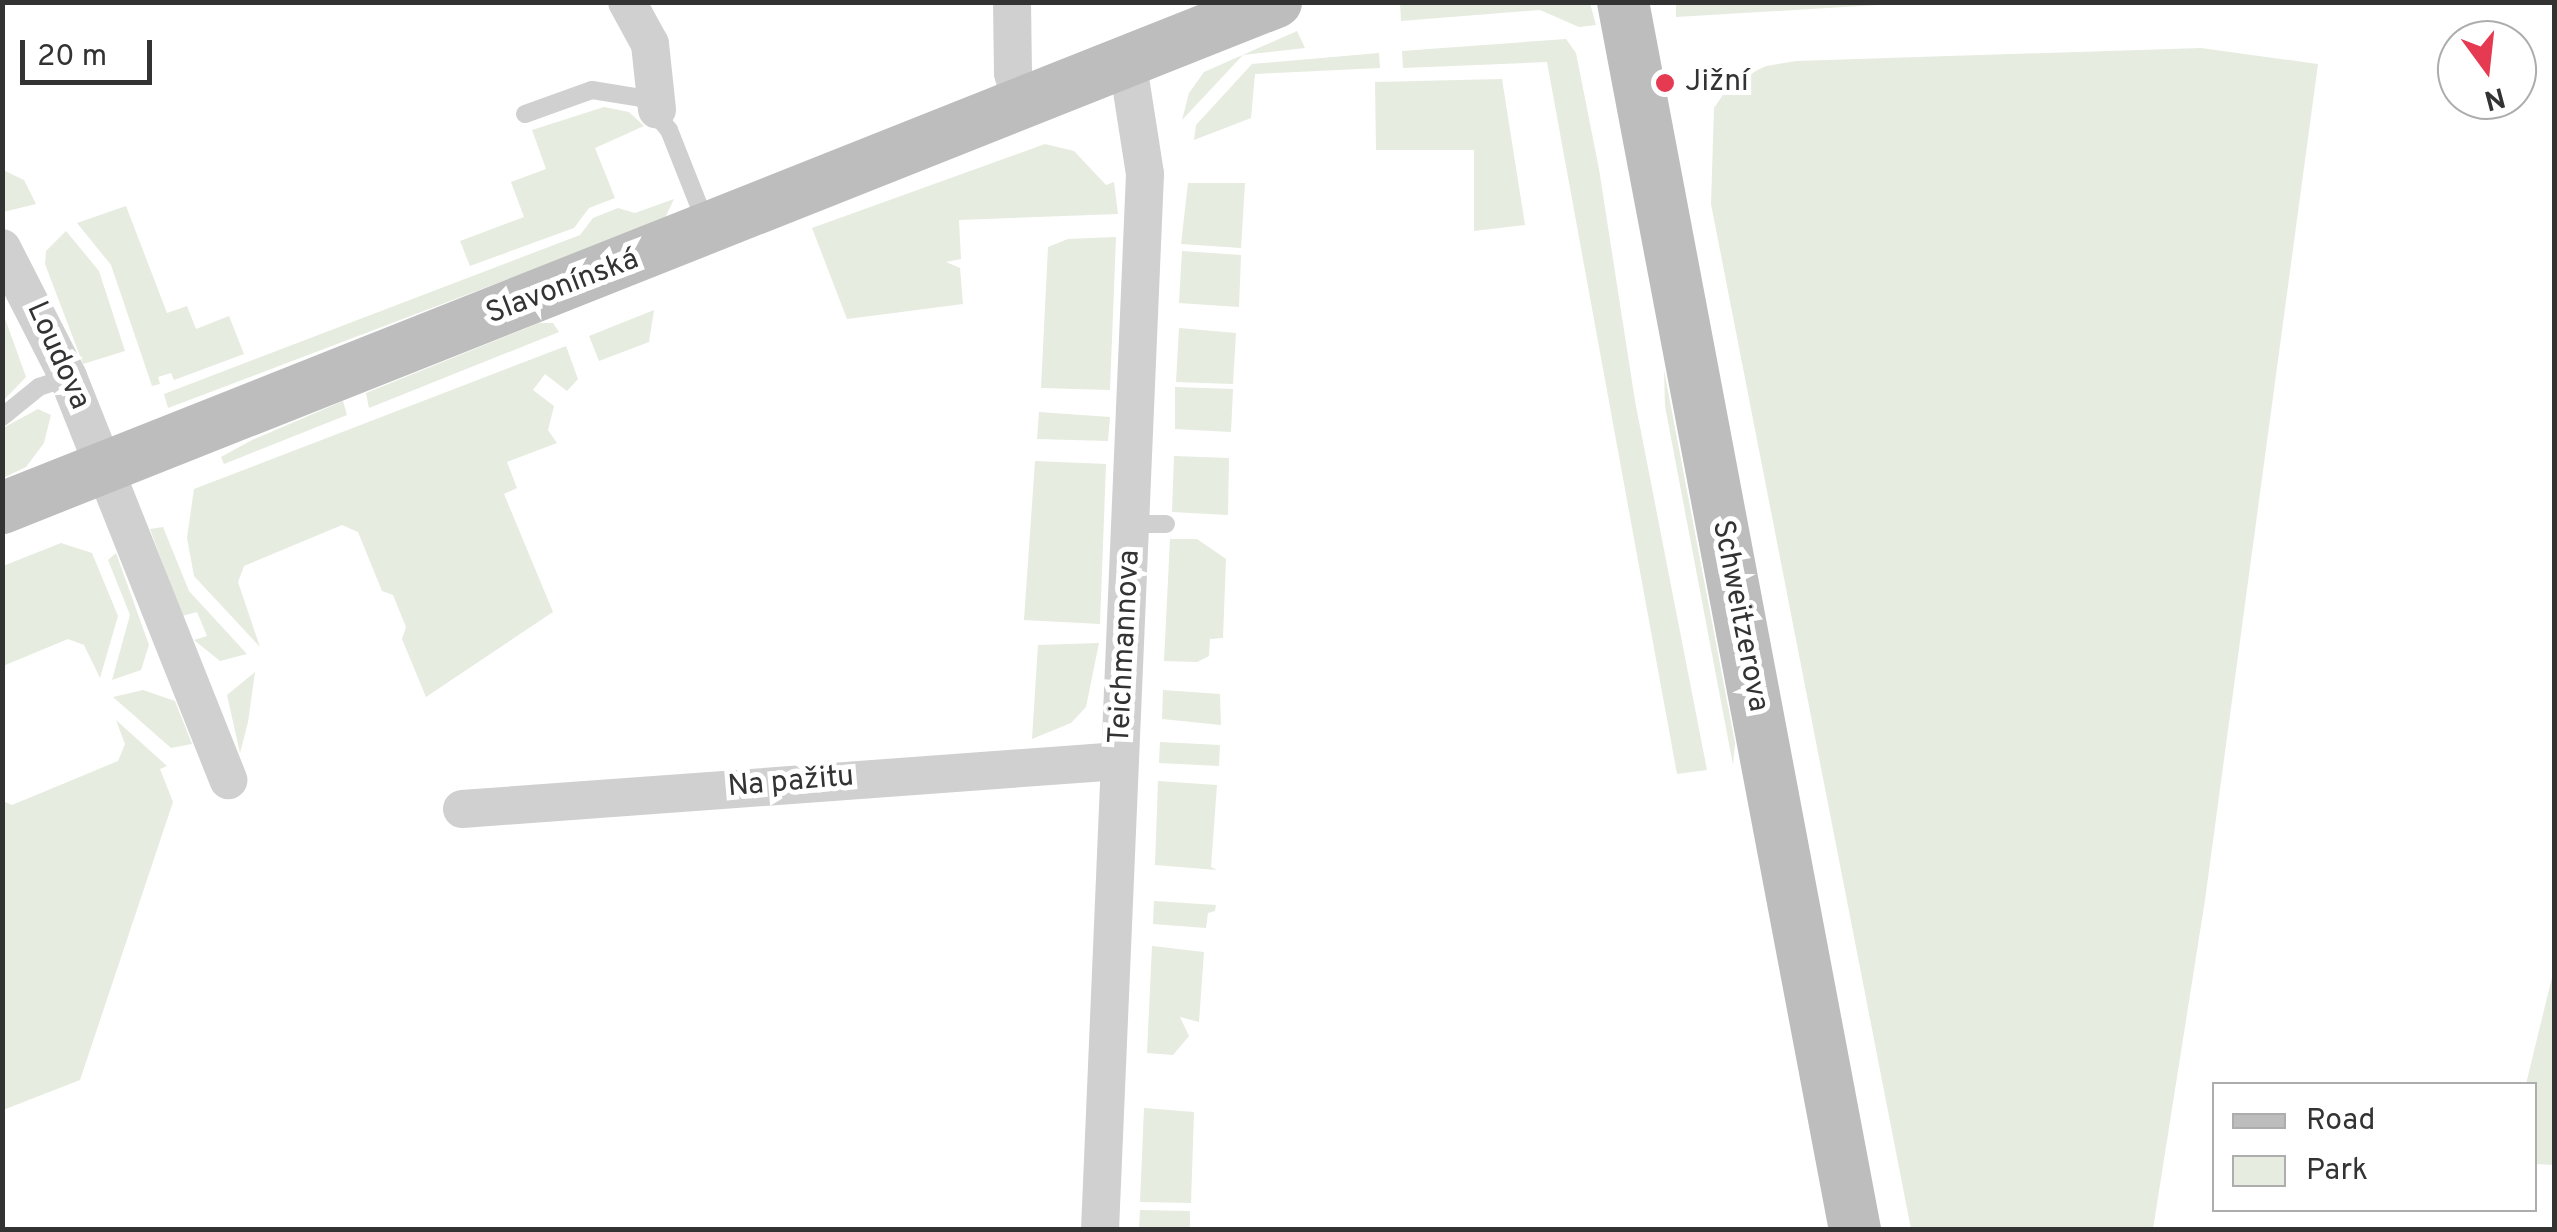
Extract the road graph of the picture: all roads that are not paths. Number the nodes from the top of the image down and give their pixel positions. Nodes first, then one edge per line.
1 (627, 2) edge
2 (1012, 2) edge
3 (1276, 2) edge
4 (1622, 2) edge
5 (1128, 66) junction
6 (1022, 108) junction
7 (656, 110) junction
8 (525, 114) dead end
9 (709, 231) junction
10 (2, 248) edge
11 (68, 377) junction
12 (2, 417) edge
13 (104, 468) junction
14 (2, 508) edge
15 (1119, 761) junction
16 (228, 780) dead end
17 (462, 809) dead end
18 (1100, 1230) edge
19 (1855, 1230) edge

1 - 7 street
2 - 6 street
3 - 5 main road
4 - 19 main road, Schweitzerova
5 - 6 main road
5 - 15 street, Teichmannova
6 - 9 main road, Slavonínská
7 - 8 lane
7 - 9 lane
9 - 13 main road, Slavonínská
10 - 11 street, Loudova
11 - 12 lane
11 - 13 street, Loudova
13 - 14 main road, Slavonínská
13 - 16 street
15 - 17 street, Na pažitu
15 - 18 street, Teichmannova

